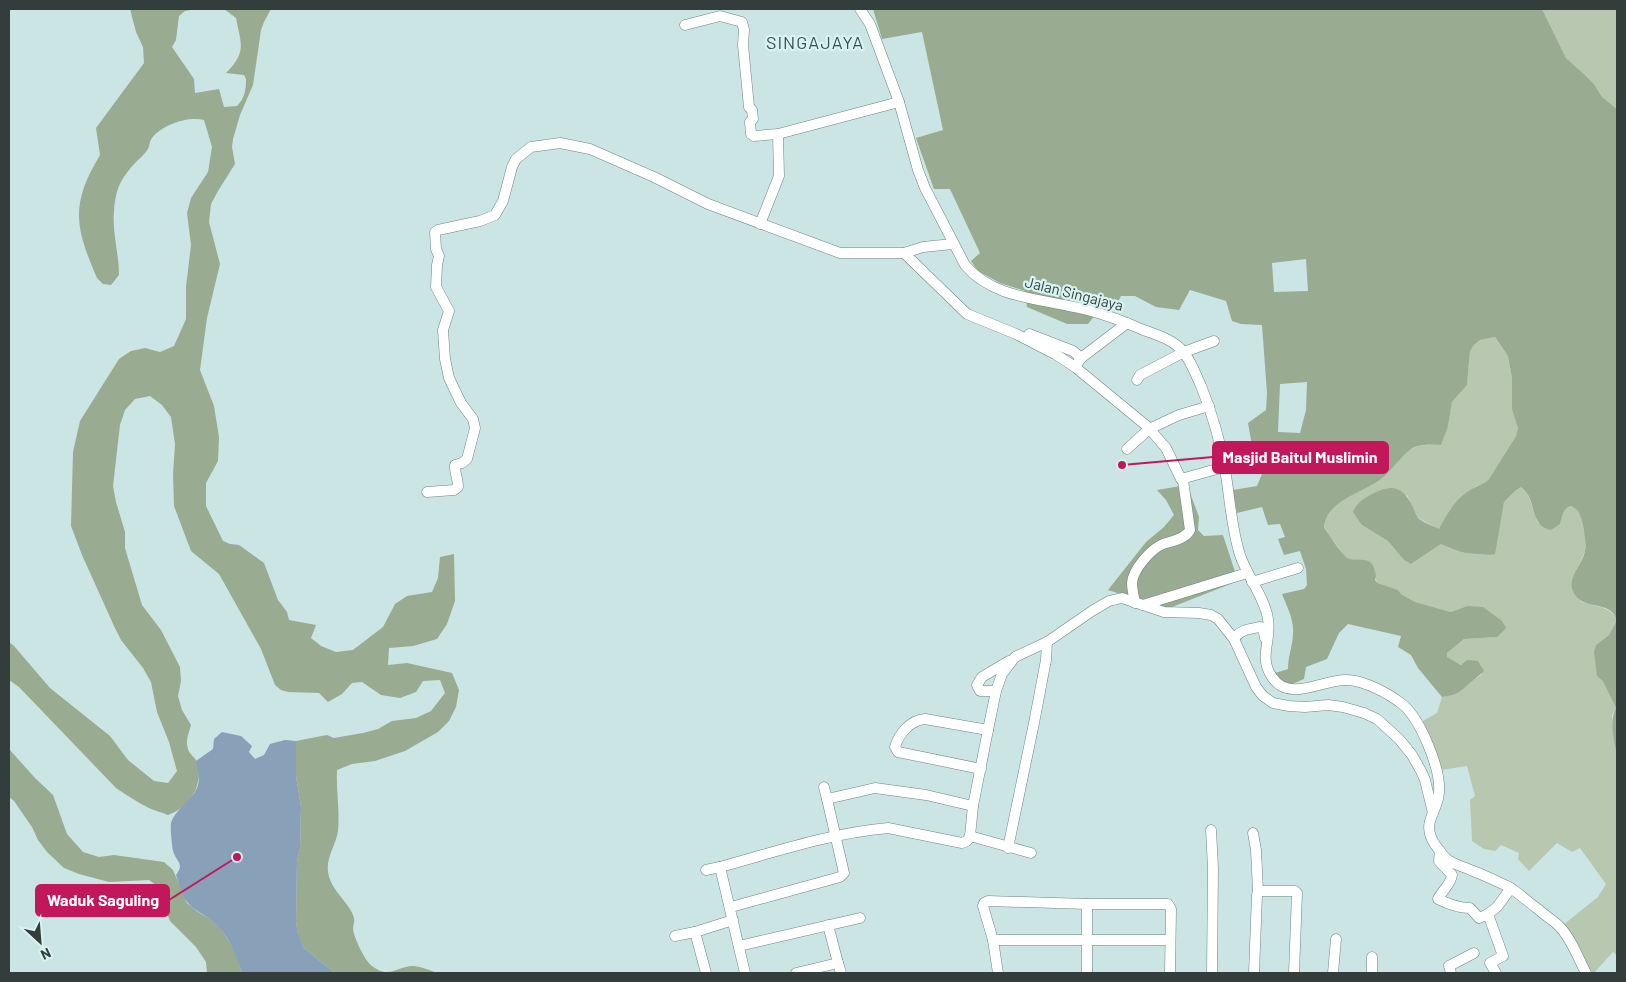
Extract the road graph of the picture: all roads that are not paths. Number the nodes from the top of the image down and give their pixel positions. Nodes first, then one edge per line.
1 (860, 9) edge
2 (685, 25) dead end
3 (899, 102) junction
4 (778, 134) junction
5 (760, 224) junction
6 (953, 244) junction
7 (904, 253) junction
8 (1127, 323) junction
9 (1021, 331) dead end
10 (1214, 341) dead end
11 (1184, 352) junction
12 (1081, 358) junction
13 (1075, 367) junction
14 (1136, 380) dead end
15 (1209, 406) junction
16 (1149, 429) junction
17 (1127, 449) dead end
18 (1224, 467) junction
19 (1183, 480) junction
20 (427, 492) dead end
21 (1298, 568) dead end
22 (1250, 577) junction
23 (1139, 604) junction
24 (1234, 639) junction
25 (1266, 641) junction
26 (1047, 642) junction
27 (1015, 657) junction
28 (996, 691) junction
29 (988, 730) junction
30 (981, 768) junction
31 (824, 787) dead end
32 (827, 799) junction
33 (973, 806) junction
34 (1433, 813) junction
35 (1211, 830) dead end
36 (1253, 833) dead end
37 (835, 836) junction
38 (970, 836) junction
39 (1008, 848) junction
40 (1440, 851) junction
41 (1031, 853) dead end
42 (720, 867) junction
43 (706, 870) dead end
44 (1511, 888) junction
45 (1258, 891) junction
46 (1087, 904) junction
47 (731, 908) junction
48 (1488, 914) junction
49 (860, 918) dead end
50 (733, 920) junction
51 (828, 925) junction
52 (695, 932) junction
53 (675, 936) dead end
54 (1336, 939) dead end
55 (993, 940) junction
56 (1087, 940) junction
57 (1170, 940) junction
58 (739, 946) junction
59 (1474, 953) dead end
60 (1372, 957) dead end
61 (838, 963) junction
62 (706, 973) edge
63 (745, 973) edge
64 (796, 973) edge
65 (841, 973) edge
66 (998, 973) edge
67 (1086, 973) edge
68 (1170, 973) edge
69 (1212, 973) edge
70 (1254, 973) edge
71 (1294, 973) edge
72 (1333, 973) edge
73 (1372, 973) edge
74 (1452, 973) edge
75 (1496, 973) edge
76 (1586, 973) edge

1 - 3 street, Jalan Singajaya
2 - 4 street
3 - 4 street
3 - 6 street, Jalan Singajaya
4 - 5 street
5 - 7 street
5 - 20 street
6 - 7 street
6 - 8 street, Jalan Singajaya
7 - 13 street
8 - 11 street, Jalan Singajaya
8 - 12 street
9 - 12 street
10 - 11 street
11 - 14 street
11 - 15 street, Jalan Singajaya
12 - 13 street
13 - 16 street
15 - 16 street
15 - 18 street, Jalan Singajaya
16 - 17 street
16 - 19 street
18 - 19 street
18 - 22 street, Jalan Singajaya
19 - 23 street
21 - 22 street
22 - 23 street
22 - 25 street, Jalan Singajaya
23 - 24 street
23 - 26 street
24 - 25 street
24 - 34 street
25 - 34 street, Jalan Singajaya
26 - 27 street
26 - 39 street
27 - 28 street
27 - 28 street
28 - 29 street
29 - 30 street
29 - 30 street
30 - 33 street
31 - 32 street
32 - 33 street
32 - 37 street
33 - 38 street
34 - 40 street, Jalan Singajaya
35 - 69 street
36 - 45 street
37 - 38 street
37 - 42 street
37 - 47 street
38 - 39 street
39 - 41 street
40 - 44 street, Jalan Singajaya
40 - 48 street
42 - 43 street
42 - 47 street
44 - 48 street
44 - 76 street, Jalan Singajaya
45 - 70 street
45 - 71 street
46 - 55 street
46 - 56 street
46 - 57 street
47 - 50 street
48 - 75 street
49 - 51 street
50 - 52 street
50 - 58 street
51 - 58 street
51 - 61 street
52 - 53 street
52 - 62 street
54 - 72 street
55 - 56 street
55 - 66 street
56 - 57 street
56 - 67 street
57 - 68 street
58 - 63 street
59 - 74 street
60 - 73 street
61 - 64 street
61 - 65 street

